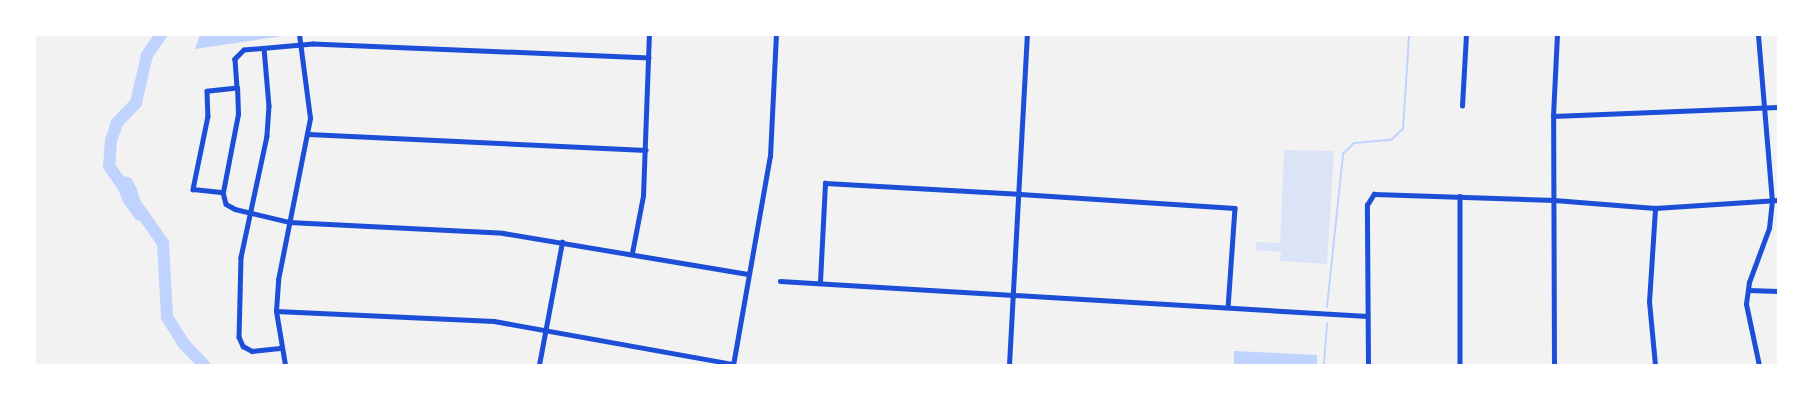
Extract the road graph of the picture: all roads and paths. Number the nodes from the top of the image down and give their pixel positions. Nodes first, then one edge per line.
1 (299, 35) edge
2 (649, 35) edge
3 (776, 35) edge
4 (1027, 35) edge
5 (1466, 35) edge
6 (1557, 35) edge
7 (1758, 35) edge
8 (302, 44) junction
9 (264, 48) junction
10 (649, 58) junction
11 (238, 88) junction
12 (1462, 106) dead end
13 (1778, 107) edge
14 (1764, 108) junction
15 (1553, 116) junction
16 (308, 134) junction
17 (646, 150) junction
18 (223, 192) junction
19 (1020, 194) junction
20 (1460, 196) junction
21 (1554, 200) junction
22 (1772, 200) junction
23 (1778, 200) edge
24 (1655, 208) junction
25 (249, 212) junction
26 (289, 222) junction
27 (562, 242) junction
28 (632, 253) junction
29 (748, 274) junction
30 (780, 280) dead end
31 (820, 282) junction
32 (1748, 290) junction
33 (1778, 291) edge
34 (1013, 294) junction
35 (1228, 307) junction
36 (276, 311) junction
37 (1367, 316) junction
38 (546, 329) junction
39 (282, 348) junction
40 (284, 365) edge
41 (539, 365) edge
42 (733, 365) edge
43 (1009, 365) edge
44 (1368, 365) edge
45 (1460, 365) edge
46 (1554, 365) edge
47 (1655, 365) edge
48 (1759, 365) edge

1 - 8 street
2 - 10 street
3 - 29 street
4 - 19 street
5 - 12 street
6 - 15 street
7 - 14 street
8 - 9 street
8 - 10 street
8 - 16 street
9 - 11 street
9 - 25 street
10 - 17 street
11 - 18 street
11 - 18 street
13 - 14 street
14 - 15 street
14 - 22 street
15 - 21 street
16 - 17 street
16 - 26 street
17 - 28 street
18 - 25 street
19 - 31 street
19 - 34 street
19 - 35 street
20 - 21 street
20 - 37 street
20 - 45 street
21 - 24 street
21 - 46 street
22 - 23 street
22 - 24 street
22 - 32 street
24 - 47 street
25 - 26 street
25 - 39 street
26 - 27 street
26 - 36 street
27 - 28 street
27 - 38 street
28 - 29 street
29 - 42 street
30 - 31 street
31 - 34 street
32 - 33 street
32 - 48 street
34 - 35 street
34 - 43 street
35 - 37 street
36 - 38 street
36 - 39 street
37 - 44 street
38 - 41 street
38 - 42 street
39 - 40 street

